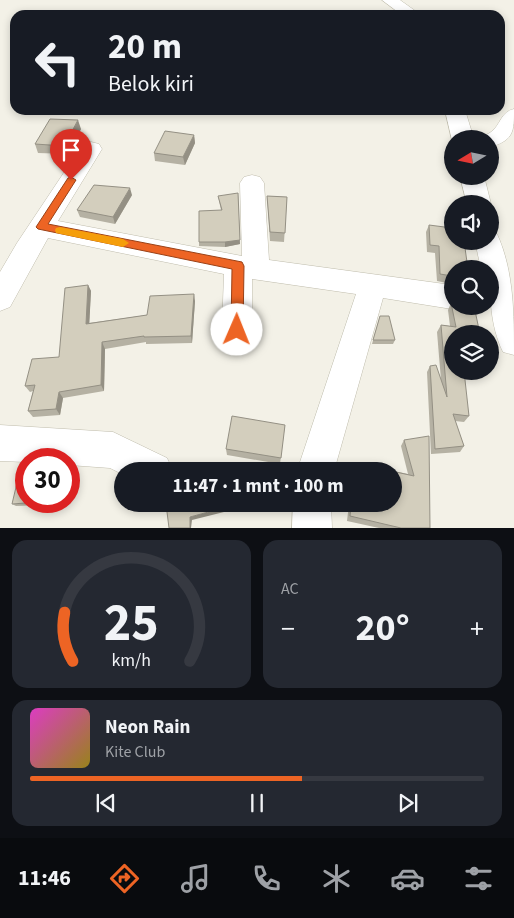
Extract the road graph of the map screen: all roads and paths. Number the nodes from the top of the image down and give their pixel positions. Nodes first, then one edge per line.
1 (390, 0) edge
2 (405, 10) edge
3 (456, 115) edge
4 (514, 115) edge
5 (460, 130) edge
6 (499, 138) edge
7 (91, 149) dead end
8 (252, 183) dead end
9 (41, 227) junction
10 (247, 267) junction
11 (374, 285) junction
12 (2, 292) edge
13 (444, 296) edge
14 (499, 308) edge
15 (237, 330) dead end
16 (514, 342) edge
17 (0, 443) edge
18 (136, 462) edge
19 (319, 462) edge
20 (312, 512) edge
21 (312, 528) edge

1 - 2 street
3 - 5 street
4 - 6 street
7 - 9 street
8 - 10 street
9 - 10 street
9 - 12 street
10 - 11 street
10 - 15 street
11 - 13 street
11 - 19 street
14 - 16 street
17 - 18 street
20 - 21 street

